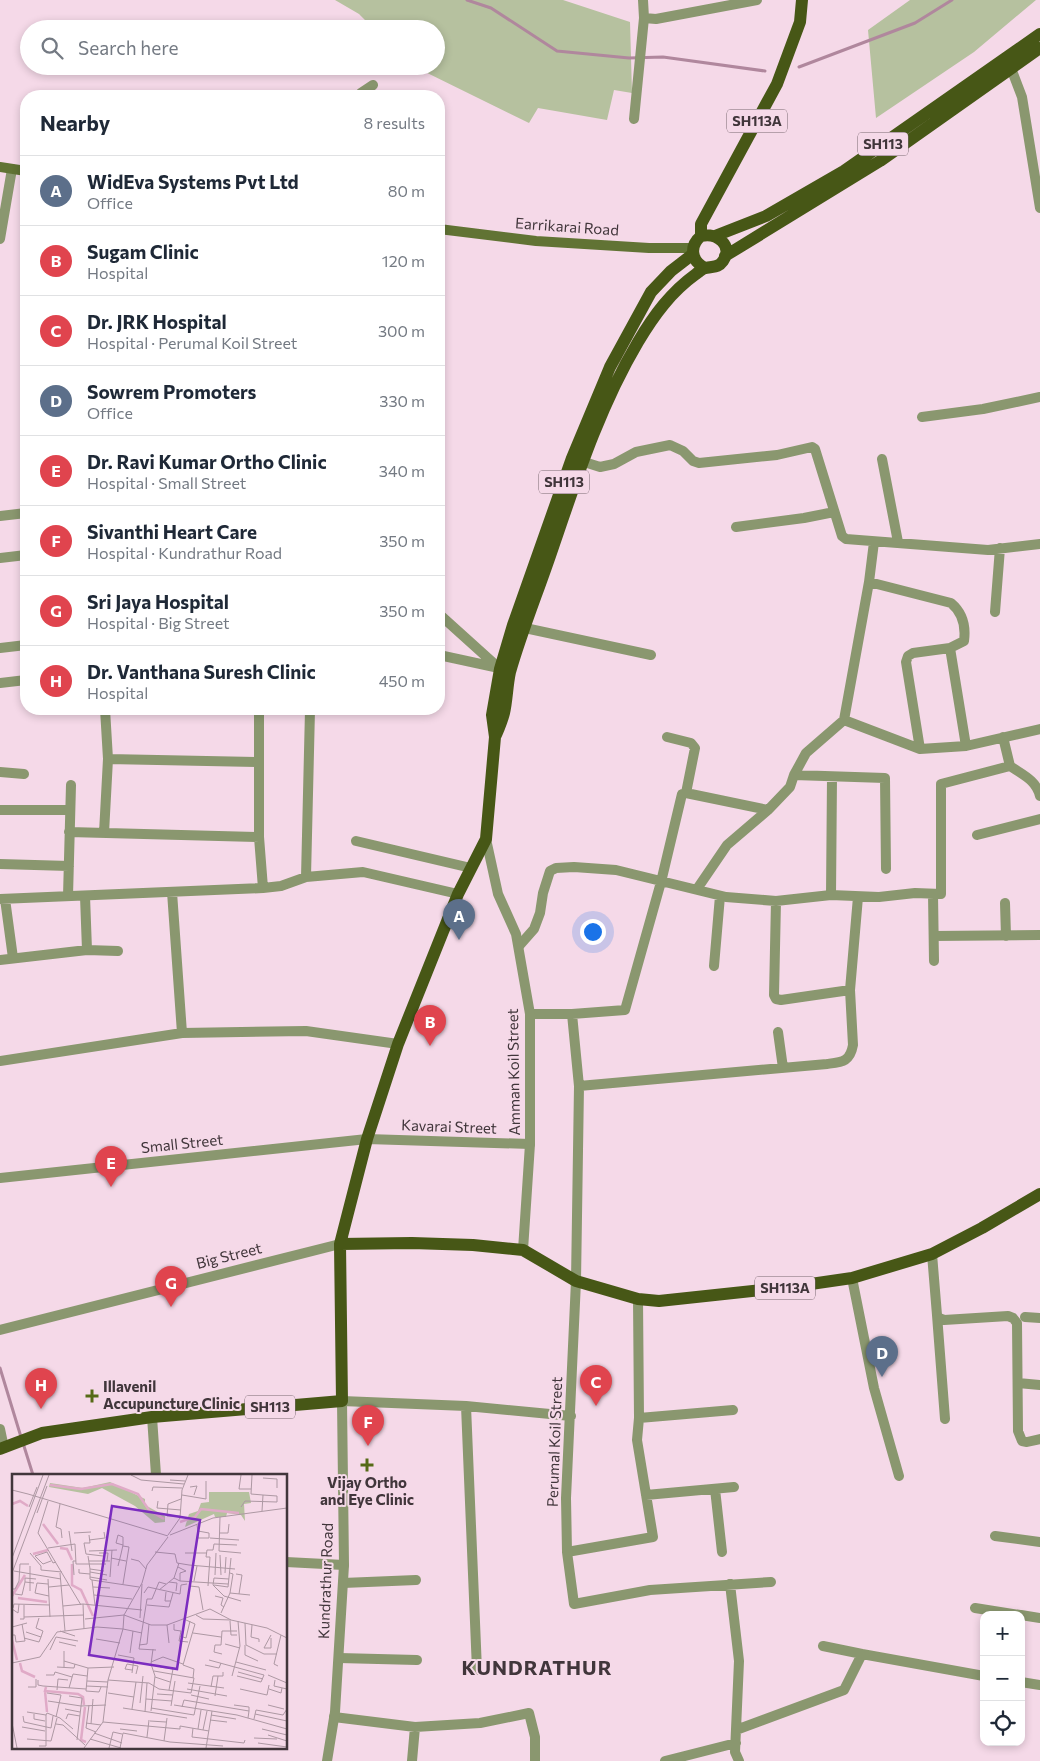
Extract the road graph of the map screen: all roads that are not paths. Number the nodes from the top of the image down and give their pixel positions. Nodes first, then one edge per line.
1 (643, 0) edge
2 (757, 0) edge
3 (802, 0) edge
4 (644, 18) junction
5 (1040, 34) edge
6 (1040, 48) edge
7 (1009, 63) junction
8 (373, 85) dead end
9 (366, 90) edge
10 (634, 119) dead end
11 (1035, 142) edge
12 (0, 168) edge
13 (12, 169) junction
14 (20, 170) edge
15 (1040, 208) edge
16 (445, 230) edge
17 (701, 236) junction
18 (715, 236) junction
19 (0, 239) edge
20 (693, 251) junction
21 (725, 256) junction
22 (705, 268) junction
23 (1040, 397) edge
24 (922, 417) dead end
25 (882, 459) dead end
26 (577, 460) junction
27 (834, 512) junction
28 (20, 514) edge
29 (0, 516) edge
30 (736, 527) dead end
31 (874, 542) junction
32 (898, 542) junction
33 (1040, 544) edge
34 (1000, 548) junction
35 (20, 556) edge
36 (0, 558) edge
37 (869, 582) junction
38 (995, 612) dead end
39 (445, 619) edge
40 (525, 628) junction
41 (20, 646) edge
42 (0, 648) edge
43 (950, 648) junction
44 (651, 655) dead end
45 (445, 656) edge
46 (505, 670) junction
47 (20, 681) edge
48 (0, 683) edge
49 (105, 715) edge
50 (259, 715) edge
51 (310, 715) edge
52 (844, 720) junction
53 (1040, 729) edge
54 (667, 737) dead end
55 (1003, 737) junction
56 (966, 746) junction
57 (920, 749) junction
58 (108, 759) junction
59 (258, 762) junction
60 (1010, 766) junction
61 (0, 772) edge
62 (24, 774) dead end
63 (794, 775) junction
64 (832, 777) junction
65 (71, 785) dead end
66 (1039, 791) edge
67 (686, 793) junction
68 (0, 810) edge
69 (70, 810) junction
70 (768, 810) junction
71 (1040, 820) edge
72 (69, 832) junction
73 (104, 833) junction
74 (977, 835) dead end
75 (259, 837) junction
76 (486, 839) junction
77 (356, 841) dead end
78 (0, 864) edge
79 (69, 866) junction
80 (471, 868) junction
81 (886, 869) dead end
82 (306, 877) junction
83 (661, 882) junction
84 (263, 888) junction
85 (696, 889) junction
86 (172, 892) junction
87 (458, 894) junction
88 (933, 894) junction
89 (831, 895) junction
90 (68, 896) junction
91 (85, 896) junction
92 (720, 896) junction
93 (858, 897) junction
94 (3, 899) edge
95 (776, 900) junction
96 (1005, 904) dead end
97 (1040, 935) edge
98 (934, 936) junction
99 (1006, 936) junction
100 (519, 946) junction
101 (86, 950) junction
102 (118, 951) dead end
103 (13, 958) junction
104 (0, 960) edge
105 (934, 961) dead end
106 (714, 966) dead end
107 (850, 990) junction
108 (530, 1014) junction
109 (572, 1014) junction
110 (778, 1032) dead end
111 (182, 1033) junction
112 (398, 1044) junction
113 (0, 1061) edge
114 (783, 1068) junction
115 (579, 1086) junction
116 (367, 1139) junction
117 (530, 1144) junction
118 (0, 1178) edge
119 (1040, 1194) edge
120 (340, 1244) junction
121 (523, 1250) junction
122 (932, 1254) junction
123 (852, 1278) junction
124 (576, 1281) junction
125 (638, 1299) junction
126 (937, 1314) junction
127 (1025, 1317) dead end
128 (1040, 1318) edge
129 (5, 1328) edge
130 (1018, 1383) junction
131 (1040, 1385) edge
132 (342, 1401) junction
133 (466, 1406) junction
134 (733, 1410) dead end
135 (571, 1416) junction
136 (152, 1417) junction
137 (638, 1418) junction
138 (945, 1419) dead end
139 (0, 1429) edge
140 (1040, 1440) edge
141 (2, 1448) edge
142 (156, 1474) edge
143 (899, 1476) dead end
144 (734, 1487) dead end
145 (715, 1489) junction
146 (646, 1496) junction
147 (995, 1536) dead end
148 (1040, 1542) edge
149 (567, 1552) junction
150 (722, 1552) dead end
151 (288, 1562) edge
152 (344, 1565) junction
153 (416, 1580) dead end
154 (771, 1582) dead end
155 (343, 1583) junction
156 (730, 1584) junction
157 (975, 1608) dead end
158 (995, 1611) edge
159 (1025, 1616) edge
160 (1040, 1618) edge
161 (824, 1646) dead end
162 (862, 1654) junction
163 (338, 1658) junction
164 (417, 1660) dead end
165 (477, 1670) dead end
166 (980, 1675) edge
167 (1025, 1683) edge
168 (1040, 1685) edge
169 (334, 1718) junction
170 (415, 1726) junction
171 (736, 1730) junction
172 (736, 1743) junction
173 (327, 1761) edge
174 (412, 1761) edge
175 (535, 1761) edge
176 (664, 1761) edge
177 (739, 1761) edge

1 - 4 street
2 - 4 street
3 - 17 main road, SH113A
4 - 10 street
5 - 7 main road, SH113
6 - 7 main road, SH113
7 - 11 street
7 - 18 main road, SH113
7 - 21 main road, SH113
8 - 9 street
11 - 15 street
12 - 13 main road
13 - 14 main road
13 - 19 street
16 - 20 main road, Earrikarai Road
17 - 18 main road, SH113
17 - 20 main road, SH113
18 - 21 main road
20 - 22 main road
20 - 26 main road, SH113
21 - 22 main road, SH113
22 - 26 main road, SH113
23 - 24 street
25 - 32 street
26 - 27 street
26 - 40 main road, SH113
26 - 46 main road, SH113
27 - 30 street
27 - 31 street
28 - 29 street
31 - 32 street
31 - 37 street
32 - 34 street
33 - 34 street
34 - 38 street
35 - 36 street
37 - 43 street
37 - 52 street
39 - 46 street
40 - 44 street
40 - 46 main road, SH113
41 - 42 street
43 - 56 street
43 - 57 street
45 - 46 street
46 - 76 main road, SH113
47 - 48 street
49 - 58 street
50 - 59 street
51 - 82 street
52 - 57 street
52 - 63 street
53 - 55 street
54 - 67 street
55 - 56 street
55 - 60 street
56 - 57 street
58 - 59 street
58 - 73 street
59 - 75 street
60 - 66 street
60 - 88 street
61 - 62 street
63 - 64 street
63 - 70 street
64 - 81 street
64 - 89 street
65 - 69 street
67 - 70 street
67 - 83 street
68 - 69 street
69 - 72 street
70 - 85 street
71 - 74 street
72 - 73 street
72 - 79 street
73 - 75 street
75 - 84 street
76 - 80 main road, SH113
76 - 100 street, Amman Koil Street
77 - 80 street
78 - 79 street
79 - 90 street
80 - 87 main road, SH113
82 - 84 street
82 - 87 street
83 - 85 street
83 - 100 street
83 - 109 street
84 - 86 street
85 - 92 street
86 - 91 street
86 - 111 street
87 - 112 main road, SH113
88 - 93 street
88 - 98 street
89 - 93 street
89 - 95 street
90 - 91 street
90 - 94 street
91 - 101 street
92 - 95 street
92 - 106 street
93 - 107 street
94 - 103 street
95 - 107 street
96 - 99 street
97 - 99 street
98 - 99 street
98 - 105 street
100 - 108 street, Amman Koil Street
101 - 102 street
101 - 103 street
103 - 104 street
107 - 114 street
108 - 109 street
108 - 117 street, Amman Koil Street
109 - 115 street, Perumal Koil Street
110 - 114 street
111 - 112 street
111 - 113 street
112 - 116 main road, SH113
114 - 115 street
115 - 124 street, Perumal Koil Street
116 - 117 street, Kavarai Street
116 - 118 street, Small Street
116 - 120 main road, SH113
117 - 121 street, Amman Koil Street
119 - 122 main road, SH113A
120 - 121 main road, SH113A
120 - 129 street, Big Street
120 - 132 main road, SH113
121 - 124 main road, SH113A
122 - 123 main road, SH113A
122 - 126 street
123 - 125 main road, SH113A
123 - 143 street
124 - 125 main road, SH113A
124 - 135 street, Perumal Koil Street
125 - 137 street
126 - 130 street
126 - 138 street
127 - 128 street
130 - 131 street
130 - 140 street
132 - 133 street
132 - 136 main road, SH113
132 - 152 street, Kundrathur Road
133 - 135 street
133 - 165 street
134 - 137 street
135 - 149 street, Perumal Koil Street
136 - 141 main road, SH113
136 - 142 street
137 - 146 street
139 - 141 street
144 - 145 street
145 - 146 street
145 - 150 street
146 - 149 street
147 - 148 street
149 - 156 street, Perumal Koil Street
151 - 152 street
152 - 155 street, Kundrathur Road
153 - 155 street
154 - 156 street
155 - 163 street, Kundrathur Road
156 - 171 street
157 - 158 street
159 - 160 street
161 - 162 street
162 - 166 street
162 - 171 street
163 - 164 street
163 - 169 street, Kundrathur Road
167 - 168 street
169 - 170 street
169 - 173 street, Kundrathur Road
170 - 174 street
170 - 175 street
171 - 172 street
172 - 176 street
172 - 177 street

